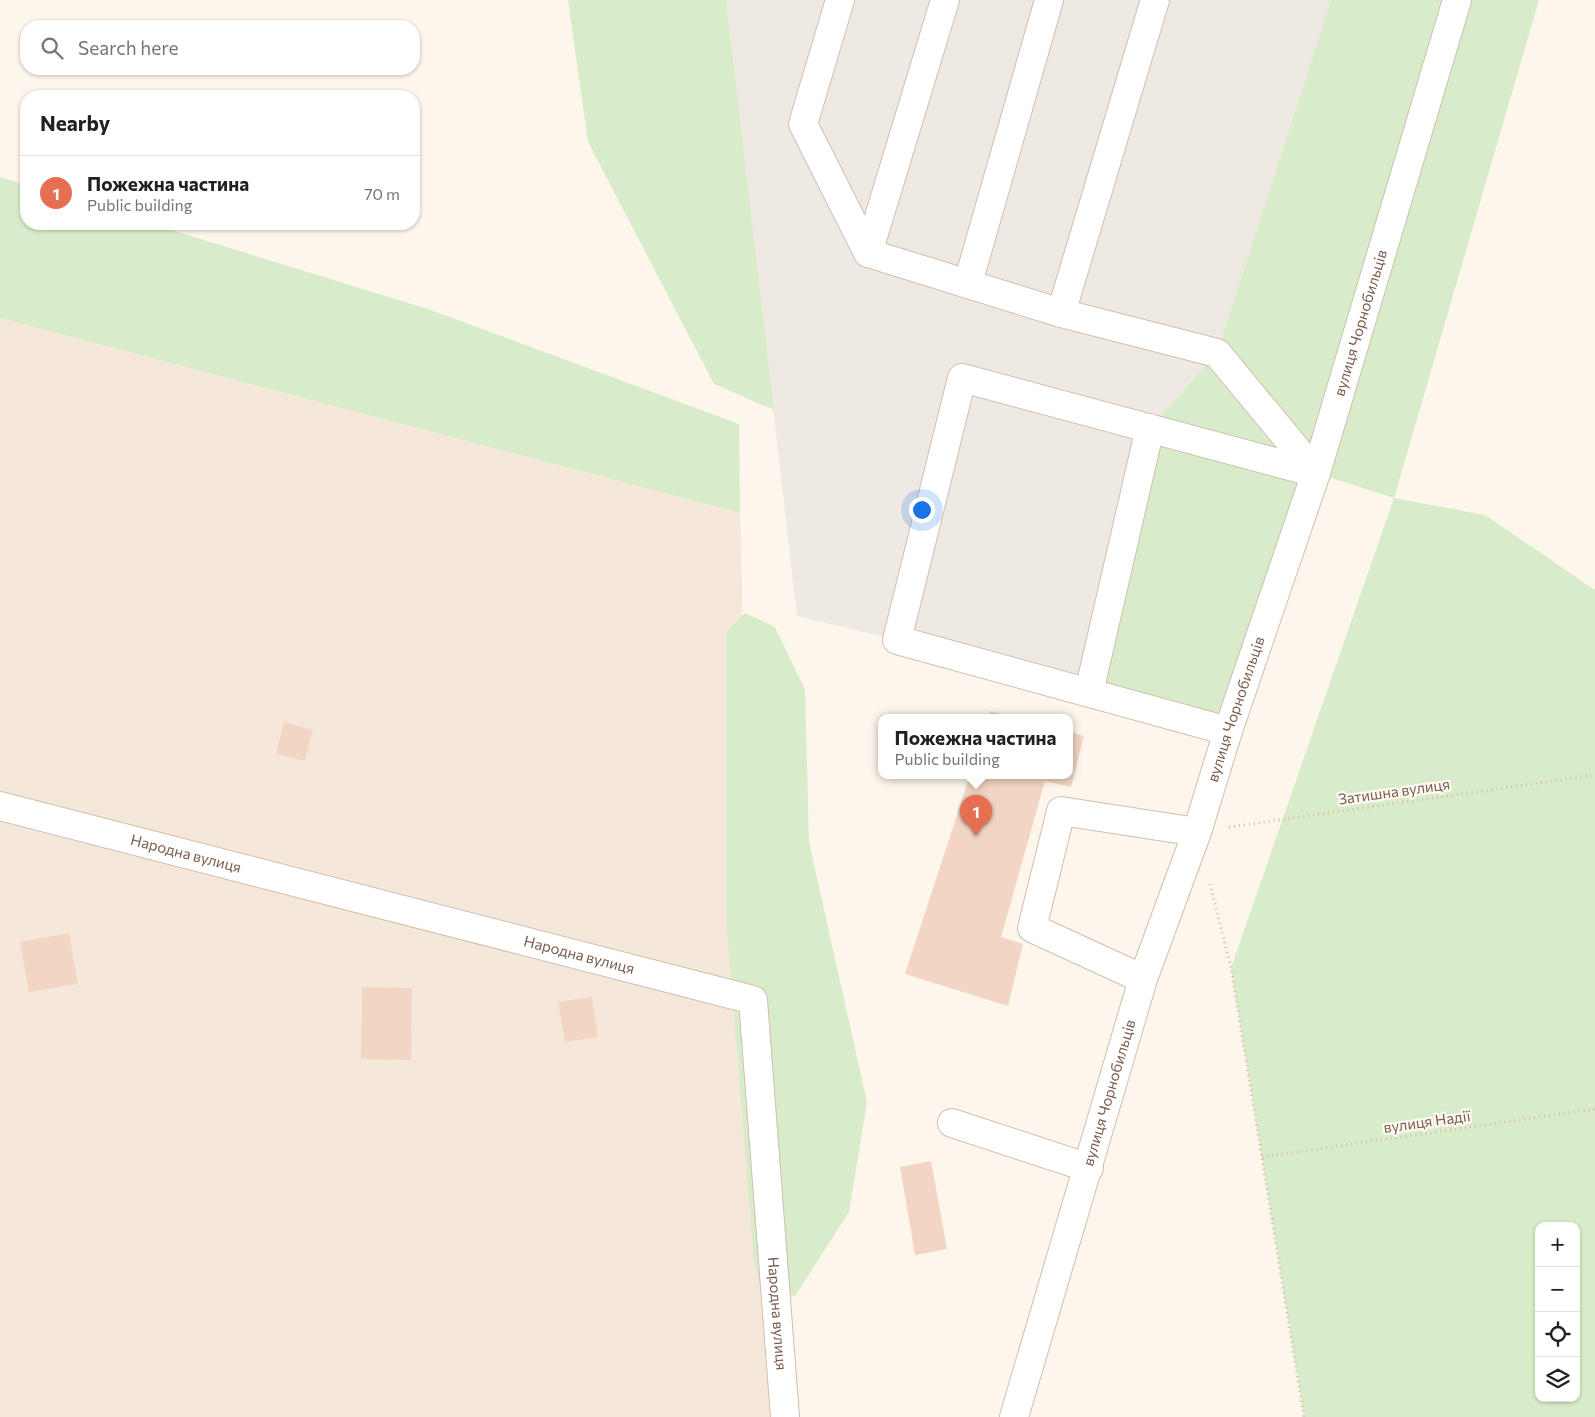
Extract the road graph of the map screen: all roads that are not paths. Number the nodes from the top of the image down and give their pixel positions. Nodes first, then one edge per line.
1 (840, 0) edge
2 (945, 0) edge
3 (1049, 0) edge
4 (1155, 0) edge
5 (1457, 0) edge
6 (868, 253) junction
7 (968, 283) junction
8 (1061, 313) junction
9 (1150, 428) junction
10 (1316, 474) junction
11 (1089, 692) junction
12 (1228, 730) junction
13 (0, 806) edge
14 (1197, 832) junction
15 (1143, 979) junction
16 (952, 1123) dead end
17 (1088, 1168) junction
18 (785, 1417) edge
19 (1014, 1417) edge

1 - 6 street
2 - 6 street
3 - 7 street
4 - 8 street
5 - 10 street, вулиця Чорнобильців
6 - 7 street
7 - 8 street
8 - 10 street
9 - 10 street
9 - 11 street
9 - 11 street
10 - 12 street, вулиця Чорнобильців
11 - 12 street
12 - 14 street, вулиця Чорнобильців
13 - 18 street, Народна вулиця
14 - 15 street, вулиця Чорнобильців
14 - 15 street
15 - 17 street, вулиця Чорнобильців
16 - 17 street
17 - 19 street, вулиця Чорнобильців

